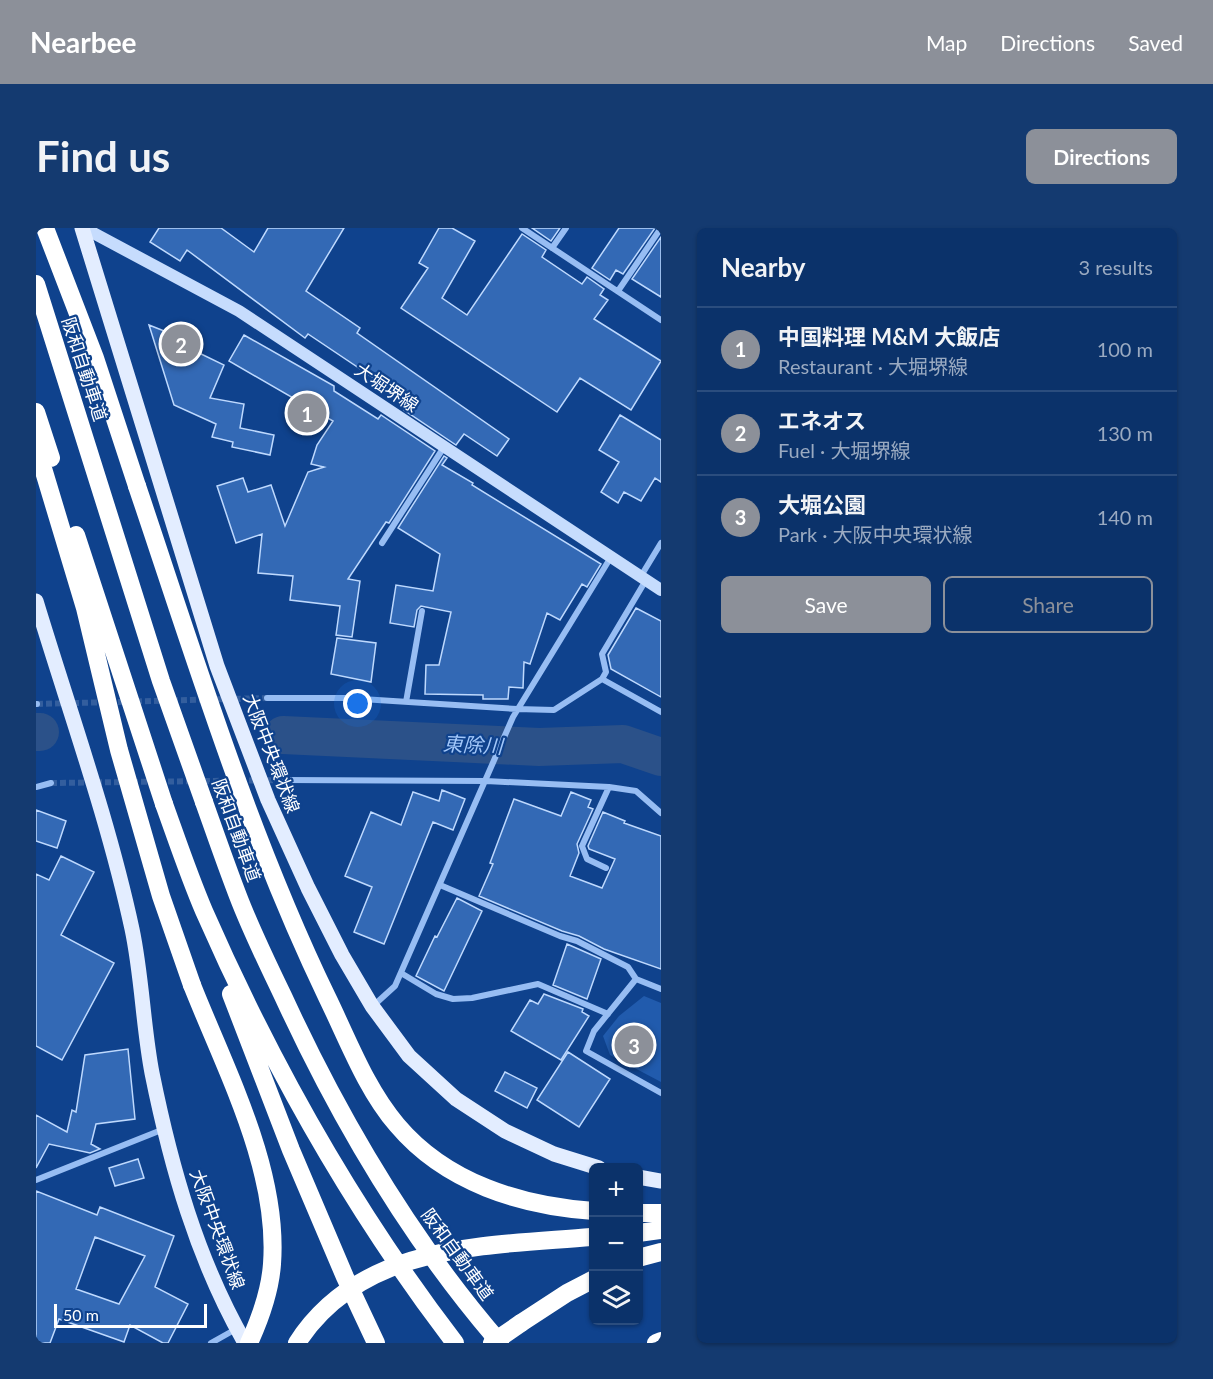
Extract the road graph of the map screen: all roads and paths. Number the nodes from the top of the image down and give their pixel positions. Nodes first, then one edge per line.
1 (45, 228) edge
2 (83, 228) edge
3 (522, 228) edge
4 (566, 228) edge
5 (661, 228) edge
6 (552, 248) junction
7 (36, 284) edge
8 (618, 291) junction
9 (661, 320) edge
10 (36, 412) edge
11 (36, 445) edge
12 (445, 447) junction
13 (382, 543) dead end
14 (661, 543) edge
15 (611, 557) junction
16 (643, 578) junction
17 (661, 590) edge
18 (36, 602) edge
19 (422, 611) dead end
20 (602, 679) junction
21 (267, 698) tunnel mouth
22 (406, 702) junction
23 (517, 709) junction
24 (661, 712) edge
25 (285, 780) tunnel mouth
26 (486, 781) junction
27 (51, 783) tunnel mouth
28 (36, 787) edge
29 (609, 787) junction
30 (661, 813) edge
31 (606, 868) dead end
32 (440, 885) junction
33 (204, 909) junction
34 (401, 973) junction
35 (636, 979) junction
36 (661, 989) edge
37 (372, 1006) junction
38 (608, 1014) junction
39 (661, 1093) edge
40 (165, 1129) junction
41 (589, 1164) edge
42 (643, 1178) edge
43 (36, 1180) edge
44 (661, 1181) edge
45 (589, 1210) edge
46 (643, 1213) edge
47 (661, 1213) edge
48 (661, 1230) edge
49 (643, 1232) edge
50 (589, 1237) edge
51 (661, 1252) edge
52 (643, 1257) edge
53 (589, 1282) edge
54 (236, 1329) junction
55 (661, 1341) edge
56 (211, 1343) edge
57 (247, 1343) edge
58 (297, 1343) edge
59 (376, 1343) edge
60 (455, 1343) edge
61 (492, 1343) edge
62 (500, 1343) edge
63 (656, 1343) edge

1 - 45 highway, bridge
2 - 12 main road, 大堀堺線
2 - 37 main road, 大阪中央環状線
3 - 6 street
4 - 6 street
5 - 8 street
6 - 8 street
7 - 62 highway, 阪和自動車道, bridge
8 - 9 street
10 - 33 highway, bridge
11 - 57 highway, bridge
12 - 13 street
12 - 15 main road, 大堀堺線
14 - 16 street
15 - 16 main road, 大堀堺線
15 - 23 street
16 - 17 main road, 大堀堺線
16 - 20 street
18 - 40 main road, 大阪中央環状線
19 - 22 street
20 - 23 street
20 - 24 street
21 - 22 street
22 - 23 street
23 - 26 street
25 - 26 street
26 - 29 street
26 - 32 street
27 - 28 street
29 - 30 street
29 - 31 street
32 - 34 street
32 - 35 street
33 - 59 highway
33 - 60 highway
34 - 37 street
34 - 38 street
35 - 36 street
35 - 38 street
37 - 41 main road, 大阪中央環状線
38 - 39 street
40 - 43 street
40 - 54 main road, 大阪中央環状線
42 - 44 main road
46 - 47 highway
48 - 49 highway
50 - 58 highway, bridge
51 - 52 highway
53 - 61 highway, bridge
54 - 56 street
54 - 57 main road, 大阪中央環状線
55 - 63 highway

